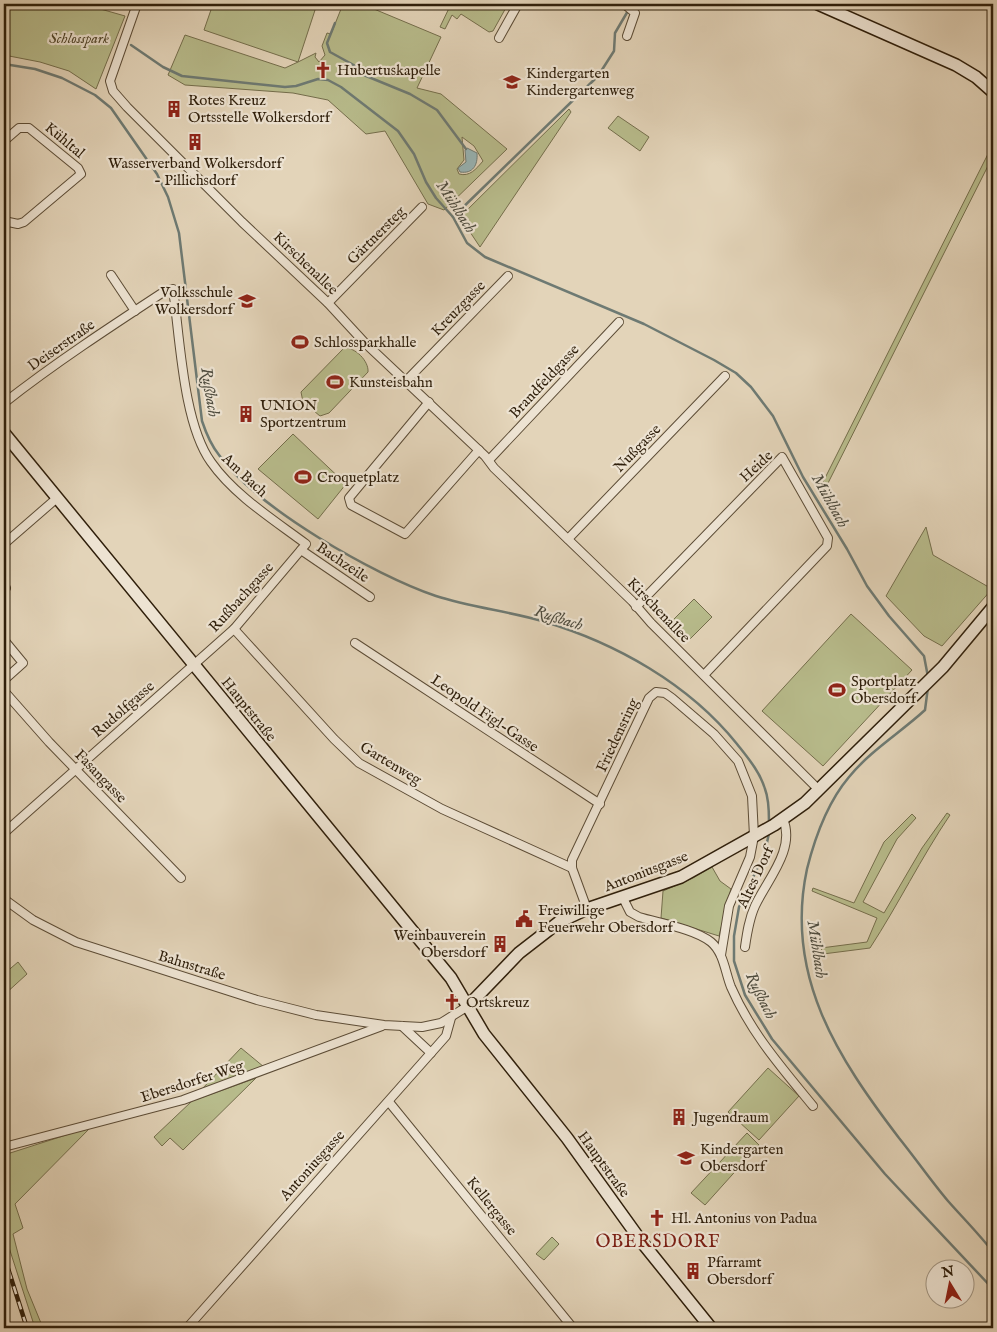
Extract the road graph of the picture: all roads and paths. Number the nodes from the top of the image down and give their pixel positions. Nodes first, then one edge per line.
1 (137, 4) edge
2 (518, 4) edge
3 (624, 4) edge
4 (818, 4) edge
5 (626, 36) dead end
6 (499, 38) dead end
7 (993, 92) edge
8 (4, 141) edge
9 (422, 207) dead end
10 (4, 221) edge
11 (111, 275) dead end
12 (508, 276) dead end
13 (174, 289) joint
14 (328, 303) junction
15 (135, 311) junction
16 (618, 322) dead end
17 (725, 376) dead end
18 (406, 382) junction
19 (429, 402) junction
20 (4, 403) edge
21 (4, 433) edge
22 (479, 450) junction
23 (488, 460) junction
24 (57, 498) junction
25 (568, 539) junction
26 (4, 544) edge
27 (304, 547) junction
28 (4, 585) edge
29 (4, 591) edge
30 (370, 597) dead end
31 (636, 607) junction
32 (993, 607) edge
33 (234, 629) junction
34 (4, 640) edge
35 (355, 643) dead end
36 (194, 666) junction
37 (704, 675) junction
38 (4, 680) edge
39 (4, 691) edge
40 (76, 769) junction
41 (819, 790) junction
42 (600, 804) junction
43 (779, 822) junction
44 (4, 833) edge
45 (756, 835) junction
46 (572, 868) junction
47 (181, 878) dead end
48 (624, 898) junction
49 (4, 899) edge
50 (587, 909) junction
51 (745, 947) dead end
52 (720, 955) junction
53 (471, 1011) junction
54 (451, 1018) junction
55 (384, 1025) junction
56 (402, 1026) junction
57 (431, 1053) junction
58 (389, 1102) junction
59 (813, 1106) dead end
60 (4, 1147) edge
61 (187, 1328) edge
62 (573, 1328) edge
63 (711, 1328) edge

1 - 14 street, Kirschenallee
2 - 6 street
3 - 5 street
4 - 7 main road
8 - 10 street, Kühltal
9 - 14 street, Gärtnersteg
11 - 15 street
12 - 18 street, Kreuzgasse
13 - 15 street, Deiserstraße
13 - 27 street, Am Bach
14 - 18 street, Kirschenallee
15 - 20 street, Deiserstraße
16 - 23 street, Brandfeldgasse
17 - 25 street, Nußgasse
18 - 19 street, Kirschenallee
19 - 22 street, Kirschenallee
19 - 22 street
21 - 24 main road, Hauptstraße
22 - 23 street, Kirschenallee
23 - 25 street, Kirschenallee
24 - 26 street
24 - 36 main road, Hauptstraße
25 - 31 street, Kirschenallee
27 - 30 street, Bachzeile
27 - 33 street, Rußbachgasse
28 - 29 street
31 - 37 street, Kirschenallee
31 - 37 street, Heide
32 - 41 main road, Antoniusgasse
33 - 36 street, Rußbachgasse
33 - 46 street, Gartenweg
34 - 38 street
35 - 42 street, Leopold Figl-Gasse
36 - 40 street, Rudolfgasse
36 - 53 main road, Hauptstraße
37 - 41 street, Kirschenallee
39 - 40 street, Fasangasse
40 - 44 street, Rudolfgasse
40 - 47 street, Fasangasse
41 - 43 main road, Antoniusgasse
42 - 45 street, Friedensring
42 - 46 street, Friedensring
43 - 45 main road, Antoniusgasse
43 - 51 street, Altes Dorf
45 - 48 main road, Antoniusgasse
45 - 52 street
46 - 50 street
48 - 50 main road, Antoniusgasse
48 - 52 street
49 - 55 street, Bahnstraße
50 - 53 main road, Antoniusgasse
52 - 59 street
53 - 54 street
53 - 63 main road, Hauptstraße
54 - 56 street, Bahnstraße
54 - 57 street, Antoniusgasse
55 - 56 street, Bahnstraße
55 - 60 street, Ebersdorfer Weg
56 - 57 street
57 - 58 street, Antoniusgasse
58 - 61 street, Antoniusgasse
58 - 62 street, Kellergasse

